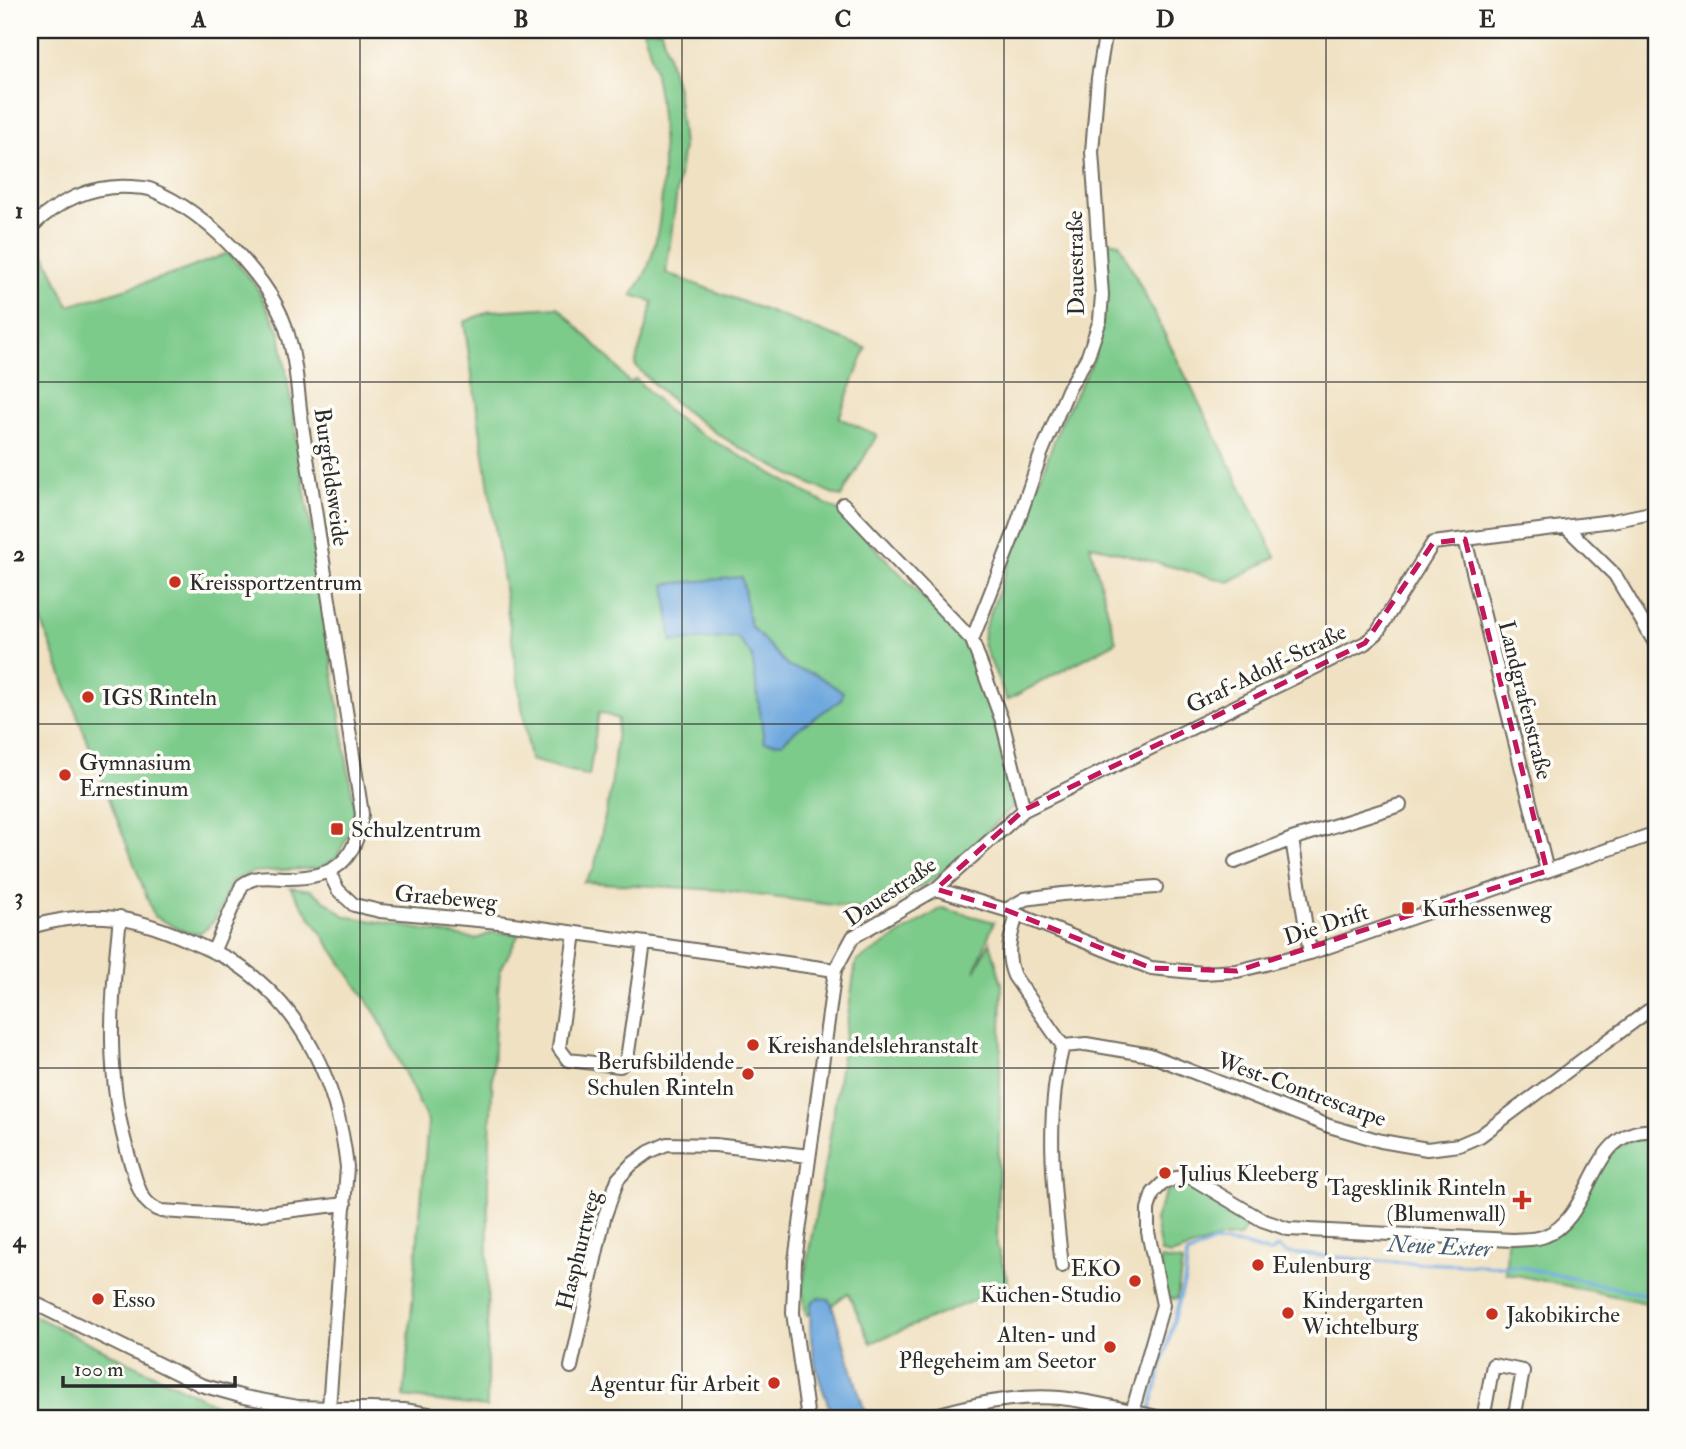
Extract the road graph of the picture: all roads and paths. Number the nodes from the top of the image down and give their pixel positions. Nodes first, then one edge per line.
1 (1106, 30) edge
2 (30, 228) edge
3 (843, 505) dead end
4 (1656, 512) edge
5 (1566, 527) junction
6 (1465, 539) junction
7 (972, 640) junction
8 (1656, 645) edge
9 (1400, 805) dead end
10 (1024, 810) junction
11 (1656, 833) edge
12 (1292, 839) junction
13 (1235, 862) dead end
14 (1547, 871) junction
15 (329, 872) junction
16 (1156, 887) dead end
17 (936, 889) junction
18 (1012, 913) junction
19 (121, 917) junction
20 (30, 927) edge
21 (575, 933) junction
22 (644, 943) junction
23 (213, 952) junction
24 (1310, 953) junction
25 (835, 970) junction
26 (1656, 1009) edge
27 (1063, 1046) junction
28 (1656, 1131) edge
29 (809, 1156) junction
30 (345, 1204) junction
31 (1062, 1266) dead end
32 (30, 1301) edge
33 (571, 1367) dead end
34 (329, 1408) junction
35 (1146, 1416) edge
36 (454, 1419) edge
37 (808, 1419) edge
38 (921, 1419) edge
39 (1483, 1419) edge
40 (1514, 1419) edge

1 - 7 street, Dauestraße
2 - 15 street, Burgfeldsweide
3 - 7 street
4 - 5 street, Graf-Adolf-Straße
5 - 6 street, Graf-Adolf-Straße
5 - 8 street
6 - 10 street, Graf-Adolf-Straße
6 - 14 street, Landgrafenstraße
7 - 10 street
9 - 12 street
10 - 17 street, Dauestraße
11 - 14 street, Die Drift
12 - 13 street
12 - 24 street
14 - 24 street, Die Drift
15 - 21 street, Graebeweg
15 - 23 street
16 - 18 street
17 - 18 street, Die Drift
17 - 25 street, Dauestraße
18 - 24 street, Die Drift
18 - 27 street
19 - 20 street
19 - 23 street
19 - 30 street
21 - 22 street, Graebeweg
21 - 22 street
22 - 25 street, Graebeweg
23 - 30 street
25 - 29 street, Dauestraße
26 - 27 street, West-Contrescarpe
27 - 31 street
28 - 35 street
29 - 33 street, Hasphurtweg
29 - 37 street, Dauestraße
30 - 34 street
32 - 34 street
34 - 36 street
35 - 38 street
39 - 40 street

